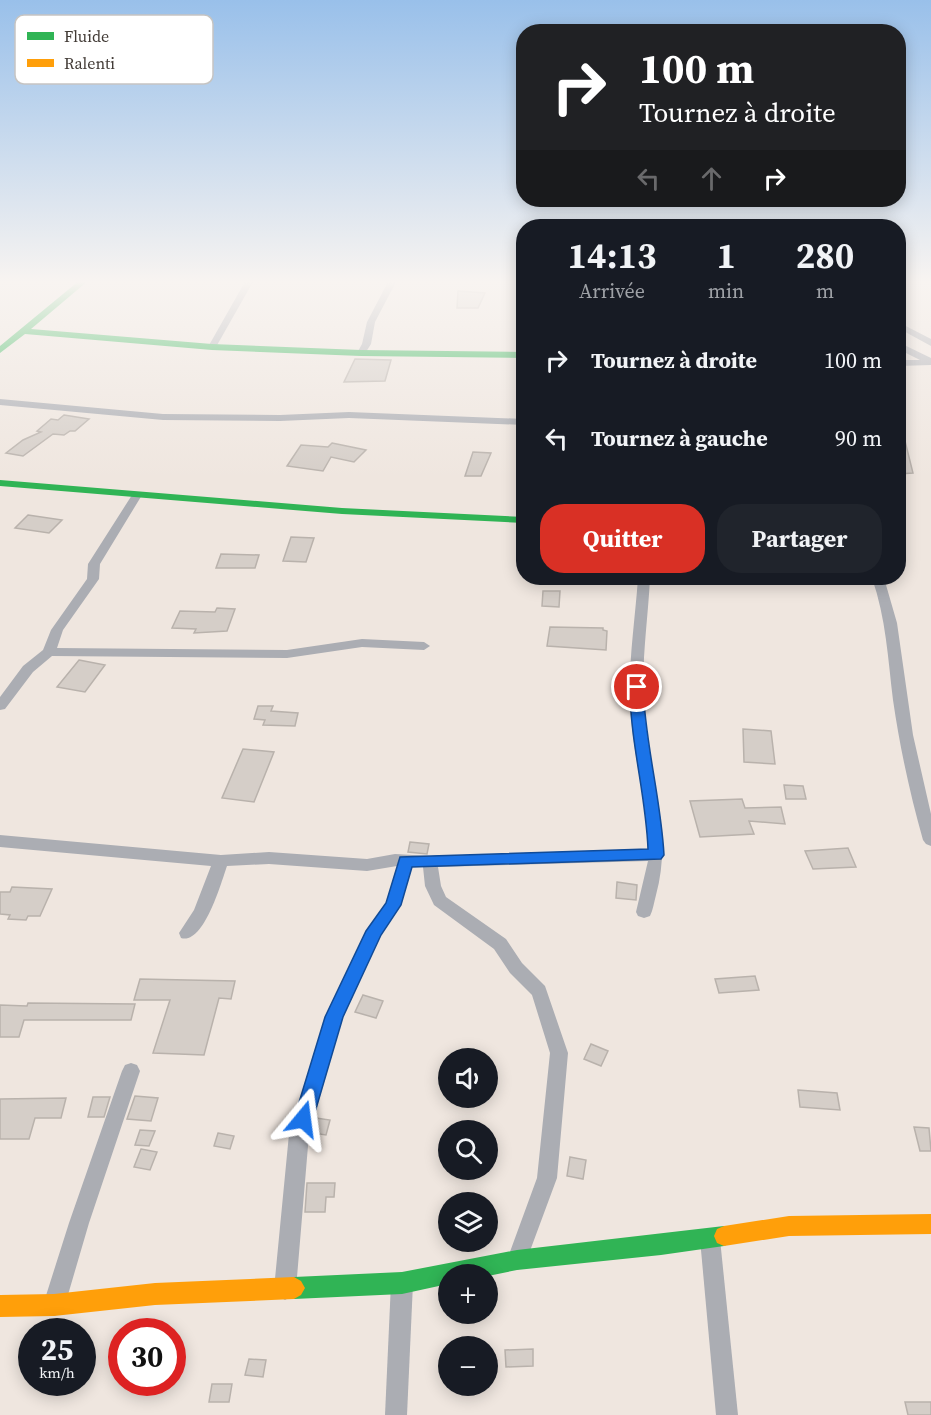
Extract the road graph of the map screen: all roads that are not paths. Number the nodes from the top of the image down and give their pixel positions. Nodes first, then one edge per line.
1 (201, 346) edge
2 (365, 346) edge
3 (212, 347) joint
4 (906, 349) edge
5 (361, 353) junction
6 (516, 355) edge
7 (931, 362) edge
8 (906, 363) edge
9 (0, 402) edge
10 (516, 422) edge
11 (0, 483) edge
12 (137, 495) junction
13 (516, 520) edge
14 (644, 585) edge
15 (880, 585) edge
16 (424, 646) dead end
17 (49, 652) junction
18 (0, 706) edge
19 (931, 840) edge
20 (0, 841) edge
21 (656, 855) junction
22 (222, 861) junction
23 (406, 861) junction
24 (430, 862) junction
25 (645, 912) dead end
26 (187, 933) dead end
27 (131, 1071) dead end
28 (931, 1224) edge
29 (710, 1239) junction
30 (517, 1260) junction
31 (402, 1283) junction
32 (285, 1289) junction
33 (54, 1305) junction
34 (0, 1306) edge
35 (396, 1415) edge
36 (727, 1415) edge

1 - 3 main road
2 - 5 street
3 - 5 main road
4 - 7 street
5 - 6 main road
7 - 8 street
9 - 10 street
11 - 12 main road
12 - 13 main road
12 - 17 street
14 - 21 street
15 - 19 street
16 - 17 street
17 - 18 street
20 - 22 street
21 - 24 street
21 - 25 street
22 - 23 street
22 - 26 street
23 - 24 street
23 - 32 street
24 - 30 street
27 - 33 street
28 - 29 main road
29 - 30 main road
29 - 36 street
30 - 31 main road
31 - 32 main road
31 - 35 street
32 - 33 main road
33 - 34 main road

